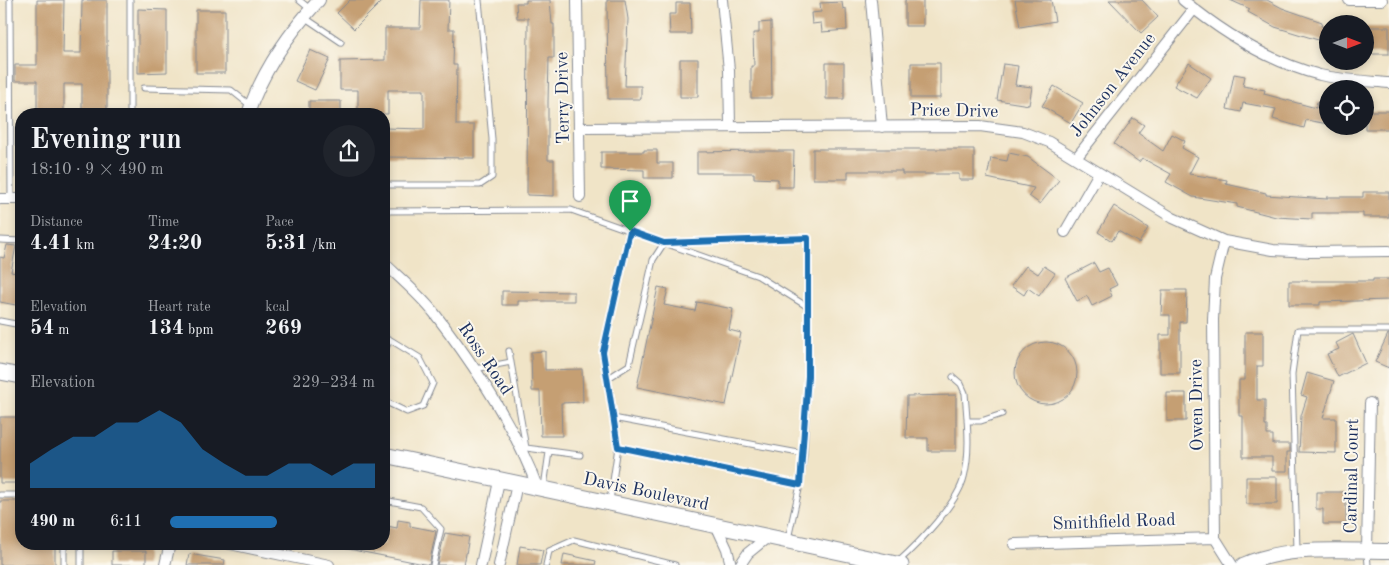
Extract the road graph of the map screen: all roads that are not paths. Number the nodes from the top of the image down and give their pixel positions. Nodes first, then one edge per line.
1 (10, 0) edge
2 (130, 0) edge
3 (299, 0) edge
4 (479, 0) edge
5 (576, 0) edge
6 (722, 0) edge
7 (871, 0) edge
8 (1183, 0) edge
9 (1349, 0) edge
10 (1382, 0) edge
11 (311, 9) edge
12 (1194, 9) junction
13 (341, 42) dead end
14 (1389, 83) edge
15 (144, 88) dead end
16 (130, 108) edge
17 (248, 108) edge
18 (251, 108) edge
19 (730, 126) junction
20 (882, 127) junction
21 (579, 128) junction
22 (1077, 157) junction
23 (15, 166) edge
24 (1098, 173) junction
25 (390, 185) edge
26 (580, 197) dead end
27 (0, 199) edge
28 (15, 199) edge
29 (390, 211) edge
30 (630, 231) junction
31 (1065, 232) dead end
32 (0, 240) edge
33 (15, 240) edge
34 (1224, 241) junction
35 (664, 243) junction
36 (1389, 251) edge
37 (390, 269) edge
38 (808, 307) junction
39 (0, 321) edge
40 (15, 324) edge
41 (1389, 330) edge
42 (390, 340) edge
43 (509, 351) dead end
44 (511, 362) junction
45 (474, 369) junction
46 (0, 372) edge
47 (15, 375) edge
48 (953, 377) dead end
49 (607, 379) junction
50 (1370, 402) dead end
51 (390, 404) edge
52 (1002, 414) dead end
53 (613, 418) junction
54 (521, 420) junction
55 (967, 422) junction
56 (506, 423) junction
57 (618, 447) junction
58 (549, 452) junction
59 (804, 454) junction
60 (580, 455) dead end
61 (390, 456) edge
62 (499, 480) junction
63 (517, 484) junction
64 (800, 485) junction
65 (541, 490) junction
66 (0, 495) edge
67 (15, 495) edge
68 (390, 501) edge
69 (610, 504) junction
70 (716, 525) junction
71 (769, 536) junction
72 (1215, 538) junction
73 (787, 540) junction
74 (1014, 544) dead end
75 (64, 550) edge
76 (81, 550) edge
77 (169, 550) edge
78 (258, 550) edge
79 (1298, 551) junction
80 (1389, 551) edge
81 (1367, 558) edge
82 (898, 564) edge
83 (64, 565) edge
84 (81, 565) edge
85 (165, 565) edge
86 (329, 565) edge
87 (434, 565) edge
88 (481, 565) edge
89 (499, 565) edge
90 (546, 565) edge
91 (675, 565) edge
92 (731, 565) edge
93 (740, 565) edge
94 (1232, 565) edge
95 (1243, 565) edge

1 - 23 lane
2 - 16 lane
3 - 11 lane
4 - 25 lane
5 - 21 street, Terry Drive
6 - 19 street
7 - 20 street
8 - 12 street
9 - 10 street
11 - 13 lane
11 - 18 street
12 - 14 street
12 - 22 street, Johnson Avenue
15 - 17 lane
19 - 20 street, Price Drive
19 - 21 street, Price Drive
20 - 22 street, Price Drive
21 - 26 street, Terry Drive
22 - 24 street, Price Drive
24 - 31 street
24 - 34 street, Price Drive
27 - 28 street
29 - 30 lane
30 - 35 lane
30 - 49 lane
32 - 33 lane
34 - 36 street, Price Drive
34 - 72 street, Owen Drive
35 - 38 lane
35 - 38 lane
35 - 49 lane
37 - 45 street, Ross Road
38 - 59 lane
39 - 40 lane
41 - 79 lane
42 - 51 lane
43 - 44 lane
44 - 45 lane
44 - 54 lane
45 - 56 street, Ross Road
46 - 47 main road
48 - 55 lane
49 - 53 lane
50 - 81 street, Cardinal Court
52 - 55 lane
53 - 57 lane
53 - 59 lane
54 - 56 lane
54 - 58 lane
55 - 82 lane
56 - 65 street, Ross Road
57 - 64 lane
57 - 69 lane
58 - 60 lane
58 - 65 lane
59 - 64 lane
61 - 62 main road, Davis Boulevard
62 - 63 main road, Davis Boulevard
62 - 88 street
63 - 65 main road, Davis Boulevard
63 - 89 street
64 - 73 lane
65 - 69 main road, Davis Boulevard
66 - 67 lane
68 - 87 lane
69 - 70 main road, Davis Boulevard
70 - 71 main road, Davis Boulevard
70 - 92 street
71 - 73 main road, Davis Boulevard
71 - 93 street
72 - 74 street, Smithfield Road
72 - 94 street
73 - 82 main road, Davis Boulevard
75 - 83 lane
76 - 84 lane
77 - 85 street
78 - 86 street
79 - 81 main road
79 - 95 main road
80 - 81 main road
90 - 91 lane

